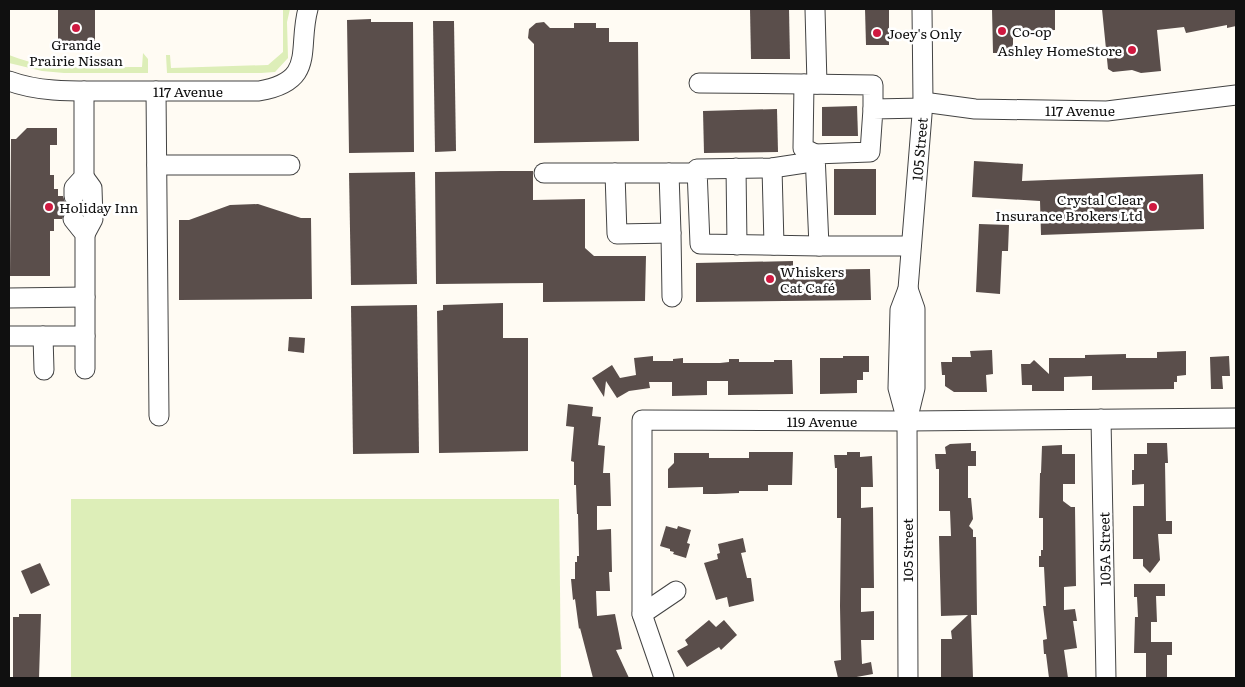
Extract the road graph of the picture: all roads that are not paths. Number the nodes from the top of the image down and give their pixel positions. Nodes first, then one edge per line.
1 (308, 9) edge
2 (815, 9) edge
3 (922, 9) edge
4 (9, 81) edge
5 (699, 83) dead end
6 (810, 84) junction
7 (84, 91) junction
8 (156, 91) junction
9 (1236, 96) edge
10 (923, 105) junction
11 (873, 109) junction
12 (815, 154) junction
13 (157, 165) junction
14 (290, 165) dead end
15 (736, 168) junction
16 (772, 168) junction
17 (544, 173) dead end
18 (615, 173) junction
19 (669, 173) junction
20 (697, 173) junction
21 (84, 177) junction
22 (74, 196) dead end
23 (671, 233) junction
24 (737, 245) junction
25 (774, 245) junction
26 (819, 246) junction
27 (912, 246) junction
28 (85, 297) junction
29 (672, 297) dead end
30 (9, 298) edge
31 (9, 336) edge
32 (43, 336) junction
33 (85, 336) junction
34 (85, 369) dead end
35 (44, 370) dead end
36 (160, 416) dead end
37 (1236, 418) edge
38 (1101, 419) junction
39 (907, 421) junction
40 (676, 591) dead end
41 (642, 614) junction
42 (664, 678) edge
43 (908, 678) edge
44 (1106, 678) edge

1 - 8 street, 117 Avenue
2 - 6 street
3 - 10 street, 105 Street
4 - 7 street, 117 Avenue
5 - 6 street
6 - 11 street
6 - 12 street
7 - 8 street, 117 Avenue
7 - 21 street
8 - 13 street
9 - 10 street, 117 Avenue
10 - 11 street, 117 Avenue
10 - 27 street, 105 Street
11 - 12 street
12 - 16 street
12 - 26 street
13 - 14 street
13 - 36 street
15 - 16 street
15 - 20 street
15 - 24 street
16 - 25 street
17 - 18 street
18 - 19 street
18 - 23 street
19 - 20 street
19 - 23 street
20 - 24 street
21 - 22 street
21 - 28 street
23 - 29 street
24 - 25 street
25 - 26 street
26 - 27 street
27 - 39 street, 105 Street
28 - 30 street
28 - 33 street
31 - 32 street
32 - 33 street
32 - 35 street
33 - 34 street
37 - 38 street, 119 Avenue
38 - 39 street, 119 Avenue
38 - 44 street, 105A Street
39 - 41 street, 119 Avenue
39 - 43 street, 105 Street
40 - 41 street
41 - 42 street

